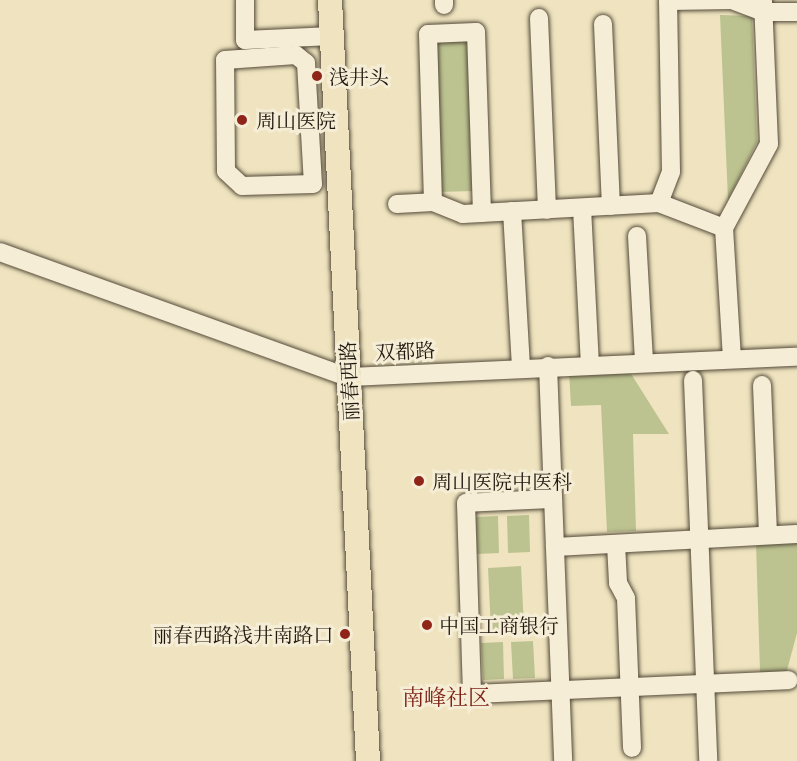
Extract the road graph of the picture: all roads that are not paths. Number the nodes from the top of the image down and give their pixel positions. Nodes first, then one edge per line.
1 (245, 0) edge
2 (330, 0) edge
3 (346, 0) edge
4 (764, 6) edge
5 (797, 12) edge
6 (539, 18) dead end
7 (603, 24) dead end
8 (332, 36) junction
9 (336, 142) junction
10 (311, 143) junction
11 (433, 202) junction
12 (659, 203) junction
13 (397, 204) dead end
14 (611, 206) junction
15 (582, 208) junction
16 (547, 210) junction
17 (512, 212) junction
18 (482, 213) junction
19 (724, 228) junction
20 (637, 236) dead end
21 (0, 252) edge
22 (797, 357) edge
23 (732, 359) junction
24 (644, 363) junction
25 (590, 364) junction
26 (548, 366) junction
27 (522, 367) junction
28 (356, 376) junction
29 (693, 380) dead end
30 (762, 385) dead end
31 (553, 499) junction
32 (797, 534) edge
33 (768, 536) junction
34 (700, 539) junction
35 (616, 544) junction
36 (555, 547) junction
37 (789, 680) dead end
38 (706, 684) junction
39 (630, 687) junction
40 (560, 690) junction
41 (632, 748) dead end
42 (368, 761) edge
43 (381, 761) edge
44 (563, 761) edge
45 (708, 761) edge

1 - 8 street
2 - 8 main road, 丽春西路
3 - 28 main road, 丽春西路
4 - 5 street
4 - 12 street
4 - 19 street
6 - 16 street
7 - 14 street
8 - 9 main road, 丽春西路
9 - 10 street
9 - 28 main road, 丽春西路
10 - 10 street
11 - 13 street
11 - 18 street
11 - 18 street
12 - 14 street
12 - 19 street
14 - 15 street
15 - 16 street
15 - 25 street
16 - 17 street
17 - 18 street
17 - 27 street
19 - 23 street
20 - 24 street
21 - 28 street, 双都路
22 - 23 street, 双都路
23 - 24 street, 双都路
24 - 25 street, 双都路
25 - 26 street, 双都路
26 - 27 street, 双都路
26 - 31 street
27 - 28 street, 双都路
28 - 42 main road, 丽春西路
28 - 43 main road, 丽春西路
29 - 34 street
30 - 33 street
31 - 36 street
31 - 40 street
32 - 33 street
33 - 34 street
34 - 35 street
34 - 38 street
35 - 36 street
35 - 39 street
36 - 40 street
37 - 38 street
38 - 39 street
38 - 45 street
39 - 40 street
39 - 41 street
40 - 44 street

